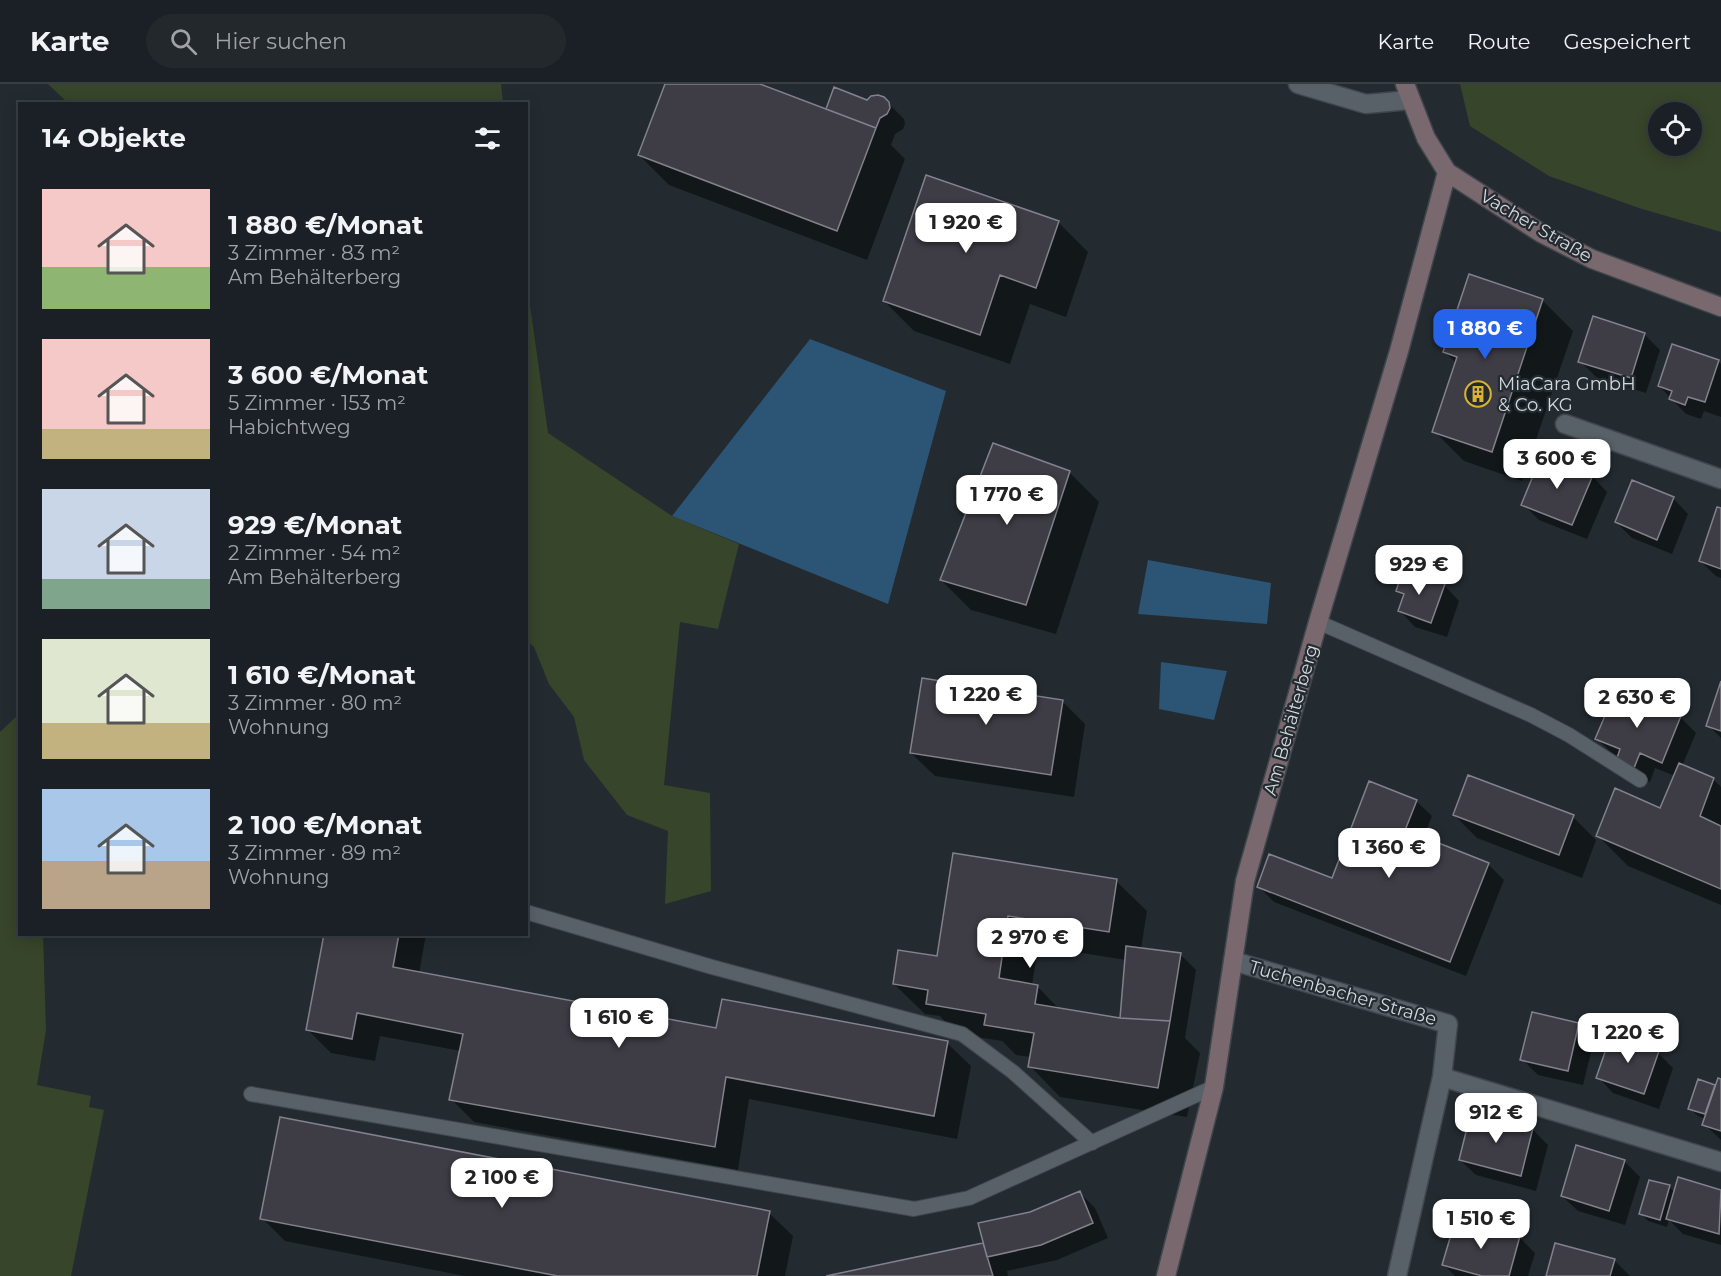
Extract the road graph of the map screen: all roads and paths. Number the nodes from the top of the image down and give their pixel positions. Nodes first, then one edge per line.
1 (1298, 84) edge
2 (1407, 92) edge
3 (1447, 172) junction
4 (1721, 307) edge
5 (1565, 424) dead end
6 (1721, 479) edge
7 (1318, 622) junction
8 (1640, 780) dead end
9 (528, 913) edge
10 (1233, 961) junction
11 (1442, 1077) junction
12 (1214, 1087) junction
13 (251, 1094) dead end
14 (1092, 1143) junction
15 (1721, 1162) edge
16 (1166, 1276) edge
17 (1397, 1276) edge

1 - 2 street
2 - 3 street, Vacher Straße
3 - 4 street, Vacher Straße
3 - 7 street, Am Behälterberg
5 - 6 street
7 - 8 lane
7 - 10 street, Am Behälterberg
9 - 14 lane
10 - 11 street, Tuchenbacher Straße
10 - 12 street, Am Behälterberg
11 - 15 street
11 - 17 street, Tuchenbacher Straße
12 - 14 lane
12 - 16 street, Am Behälterberg
13 - 14 lane

